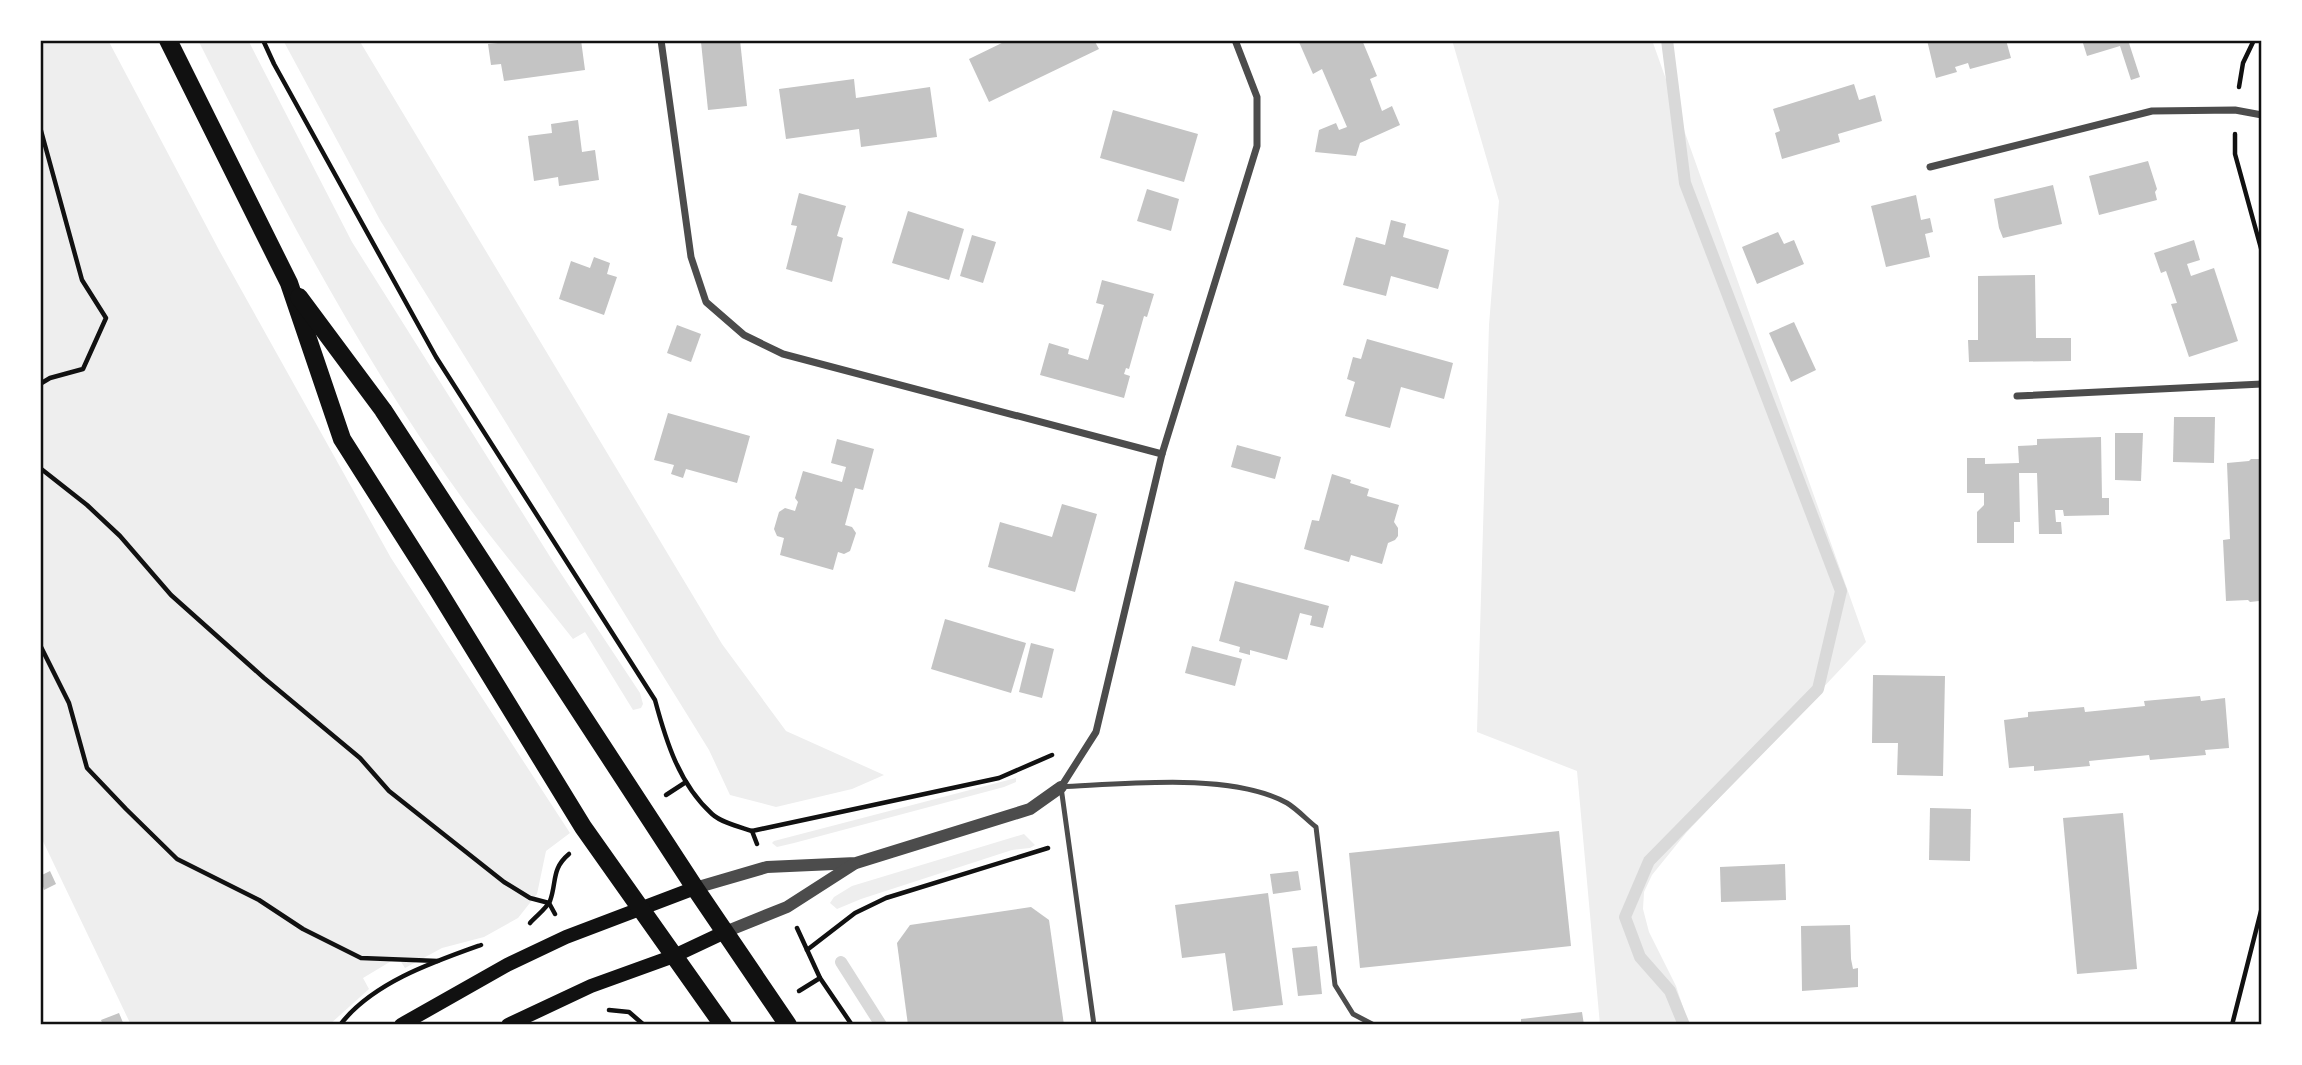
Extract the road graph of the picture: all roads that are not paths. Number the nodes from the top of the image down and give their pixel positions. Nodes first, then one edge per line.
1 (168, 40) edge
2 (661, 40) edge
3 (1235, 40) edge
4 (2262, 115) edge
5 (1930, 167) dead end
6 (289, 283) junction
7 (2262, 384) edge
8 (2017, 396) dead end
9 (1162, 454) junction
10 (1061, 787) junction
11 (856, 863) junction
12 (695, 888) junction
13 (641, 910) junction
14 (725, 932) junction
15 (674, 956) junction
16 (401, 1025) edge
17 (508, 1025) edge
18 (723, 1025) edge
19 (788, 1025) edge
20 (1094, 1025) edge
21 (1374, 1025) edge

1 - 6 main road
2 - 9 street
3 - 9 street
4 - 5 street
6 - 12 main road
6 - 13 main road
7 - 8 street
9 - 10 street
10 - 11 street
10 - 20 lane
10 - 21 lane
11 - 12 street
11 - 14 street
12 - 13 main road
12 - 14 main road
13 - 15 main road
13 - 16 main road
14 - 15 main road
14 - 19 main road
15 - 17 main road
15 - 18 main road

